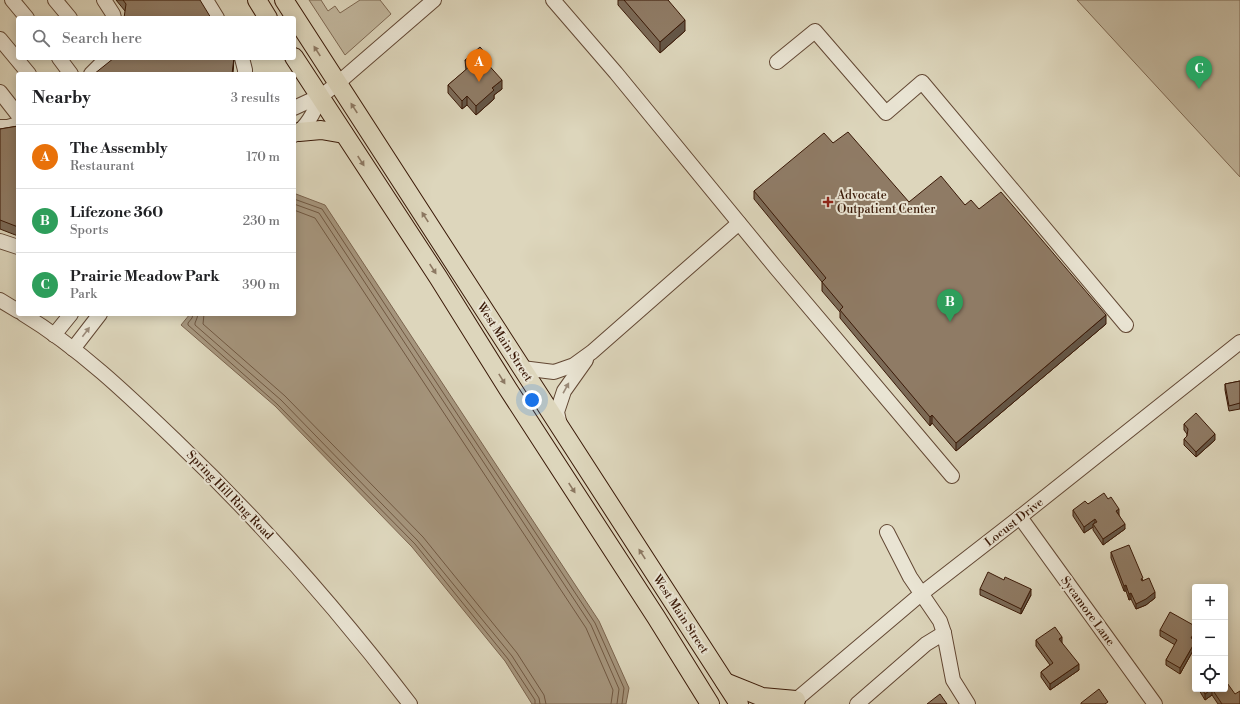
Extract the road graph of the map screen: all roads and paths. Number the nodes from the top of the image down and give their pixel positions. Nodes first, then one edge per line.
1 (12, 0) edge
2 (55, 0) edge
3 (104, 0) edge
4 (206, 0) edge
5 (257, 0) edge
6 (284, 0) edge
7 (434, 0) edge
8 (553, 0) edge
9 (25, 16) edge
10 (68, 16) edge
11 (114, 16) edge
12 (216, 16) edge
13 (267, 16) edge
14 (294, 16) edge
15 (296, 18) edge
16 (0, 39) edge
17 (16, 58) edge
18 (17, 60) edge
19 (60, 60) edge
20 (104, 60) edge
21 (242, 60) edge
22 (290, 60) edge
23 (296, 60) edge
24 (777, 62) dead end
25 (27, 72) edge
26 (69, 72) edge
27 (93, 72) edge
28 (245, 72) edge
29 (293, 72) edge
30 (338, 83) junction
31 (0, 92) edge
32 (320, 97) junction
33 (296, 107) edge
34 (16, 112) edge
35 (16, 125) edge
36 (0, 127) edge
37 (296, 133) edge
38 (344, 134) junction
39 (739, 222) junction
40 (0, 241) edge
41 (16, 246) edge
42 (0, 300) edge
43 (16, 310) edge
44 (26, 316) edge
45 (69, 316) edge
46 (98, 316) edge
47 (1126, 326) dead end
48 (54, 335) junction
49 (1240, 342) edge
50 (73, 349) junction
51 (592, 352) junction
52 (522, 368) junction
53 (560, 426) junction
54 (952, 476) dead end
55 (1020, 517) junction
56 (887, 532) dead end
57 (921, 594) junction
58 (944, 633) junction
59 (725, 682) junction
60 (708, 701) edge
61 (794, 702) edge
62 (410, 704) edge
63 (739, 704) edge
64 (857, 704) edge
65 (968, 704) edge
66 (1155, 704) edge

1 - 9 street
2 - 10 street
3 - 11 street
4 - 12 street
5 - 13 main road
14 -> 6 main road, West Main Street
7 - 30 street
8 - 39 street
30 -> 15 main road, West Main Street
16 - 17 street
18 - 25 street
19 - 26 street
20 - 27 street
21 - 28 street
22 - 29 main road
23 - 32 main road, West Main Street
24 - 47 street
30 - 32 street
52 -> 30 main road, West Main Street
31 - 34 street
32 - 33 street
32 - 37 street
32 - 38 main road, West Main Street
35 - 36 street
37 - 38 main road
38 -> 60 main road, West Main Street
39 - 51 street
39 - 54 street
40 - 41 street
42 - 43 street
44 - 48 street, Spring Hill Ring Road
45 - 48 street
50 -> 46 street
48 - 50 street, Spring Hill Ring Road
49 - 55 street, Locust Drive
50 - 62 street, Spring Hill Ring Road
51 - 52 street
53 -> 51 street
52 - 53 main road, West Main Street
59 -> 53 main road, West Main Street
55 - 57 street, Locust Drive
55 - 66 street, Sycamore Lane
56 - 57 street
57 - 58 street
57 - 61 street, Locust Drive
58 - 64 street
58 - 65 street
59 - 61 main road
59 - 63 main road, West Main Street

